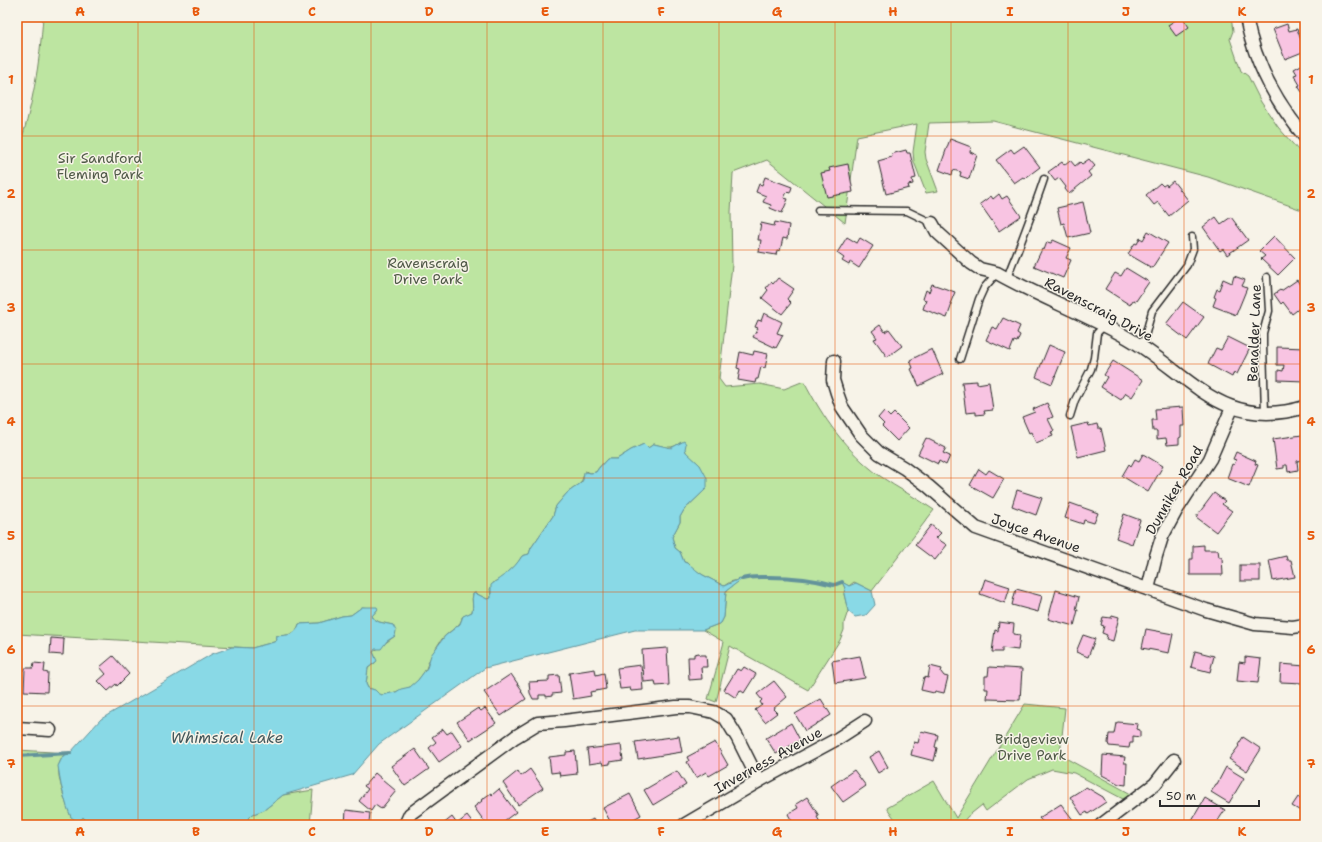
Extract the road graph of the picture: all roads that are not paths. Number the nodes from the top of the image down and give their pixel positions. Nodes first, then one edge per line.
1 (1246, 17) edge
2 (1305, 137) edge
3 (1044, 179) dead end
4 (818, 210) dead end
5 (932, 223) joint
6 (1192, 236) dead end
7 (1002, 276) junction
8 (1267, 277) dead end
9 (1104, 326) junction
10 (1142, 346) junction
11 (960, 359) dead end
12 (834, 362) dead end
13 (1305, 407) edge
14 (1232, 408) junction
15 (1265, 413) junction
16 (1070, 416) dead end
17 (1148, 588) junction
18 (1305, 625) edge
19 (865, 721) dead end
20 (17, 728) edge
21 (50, 730) dead end
22 (1174, 760) dead end
23 (759, 781) junction
24 (404, 825) edge
25 (684, 825) edge
26 (1101, 825) edge

1 - 2 street
3 - 7 lane
4 - 5 lane
5 - 7 street, Ravenscraig Drive
6 - 10 lane
7 - 9 street, Ravenscraig Drive
7 - 11 lane
8 - 15 lane, Benalder Lane
9 - 10 street, Ravenscraig Drive
9 - 16 lane
10 - 14 street, Ravenscraig Drive
12 - 17 street, Joyce Avenue
13 - 15 street, Ravenscraig Drive
14 - 15 street, Ravenscraig Drive
14 - 17 street, Dunniker Road
17 - 18 street, Joyce Avenue
19 - 23 street, Inverness Avenue
20 - 21 street
22 - 26 street
23 - 24 street
23 - 25 street, Inverness Avenue

